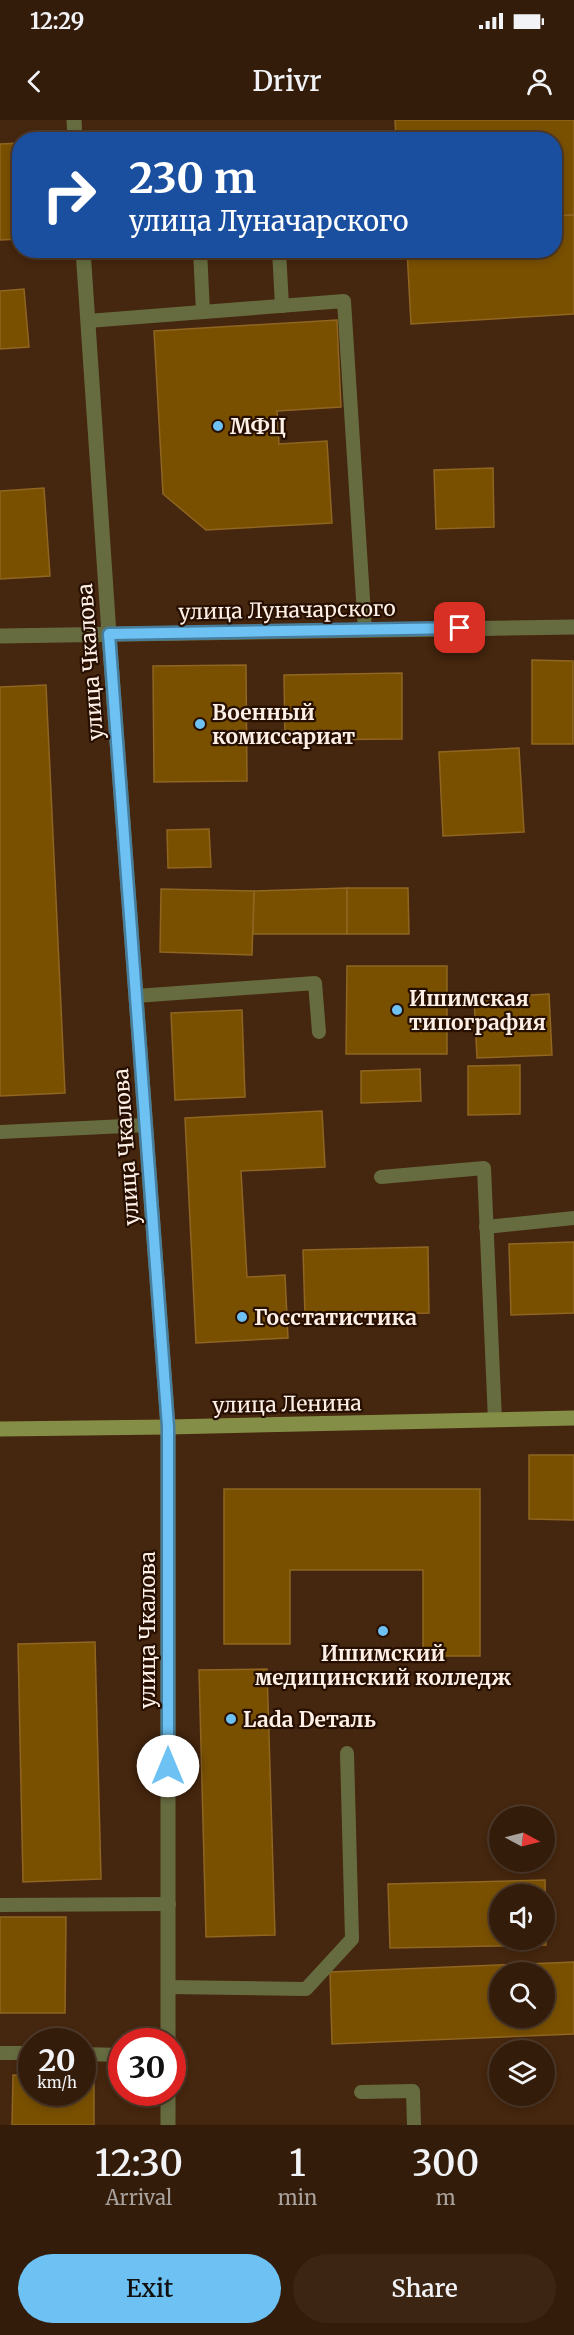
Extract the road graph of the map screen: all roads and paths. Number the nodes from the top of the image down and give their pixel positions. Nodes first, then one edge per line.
1 (84, 258) edge
2 (200, 258) edge
3 (279, 258) edge
4 (282, 306) junction
5 (203, 312) junction
6 (88, 321) junction
7 (574, 627) edge
8 (365, 630) junction
9 (109, 634) junction
10 (0, 636) edge
11 (136, 996) junction
12 (320, 1032) dead end
13 (146, 1125) junction
14 (0, 1132) edge
15 (381, 1177) dead end
16 (574, 1218) edge
17 (486, 1227) junction
18 (574, 1418) edge
19 (495, 1420) junction
20 (168, 1427) junction
21 (0, 1428) edge
22 (347, 1753) dead end
23 (169, 1904) junction
24 (1, 1905) edge
25 (169, 1987) junction
26 (168, 2028) edge
27 (0, 2053) edge
28 (18, 2053) edge
29 (361, 2092) dead end
30 (168, 2106) edge
31 (168, 2125) edge
32 (414, 2125) edge

1 - 6 street, улица Чкалова
2 - 5 lane
3 - 4 lane
4 - 5 lane
4 - 8 lane
5 - 6 lane
6 - 9 street, улица Чкалова
7 - 8 street, улица Луначарского
8 - 9 street, улица Луначарского
9 - 10 street, улица Луначарского
9 - 11 street, улица Чкалова
11 - 12 lane
11 - 13 street, улица Чкалова
13 - 14 lane
13 - 20 street, улица Чкалова
15 - 17 lane
16 - 17 lane
17 - 19 lane
18 - 19 street, улица Ленина
19 - 20 street, улица Ленина
20 - 21 street, улица Ленина
20 - 23 street, улица Чкалова
22 - 25 lane
23 - 24 lane
23 - 25 street, улица Чкалова
25 - 26 street, улица Чкалова
27 - 28 lane
29 - 32 lane
30 - 31 street

